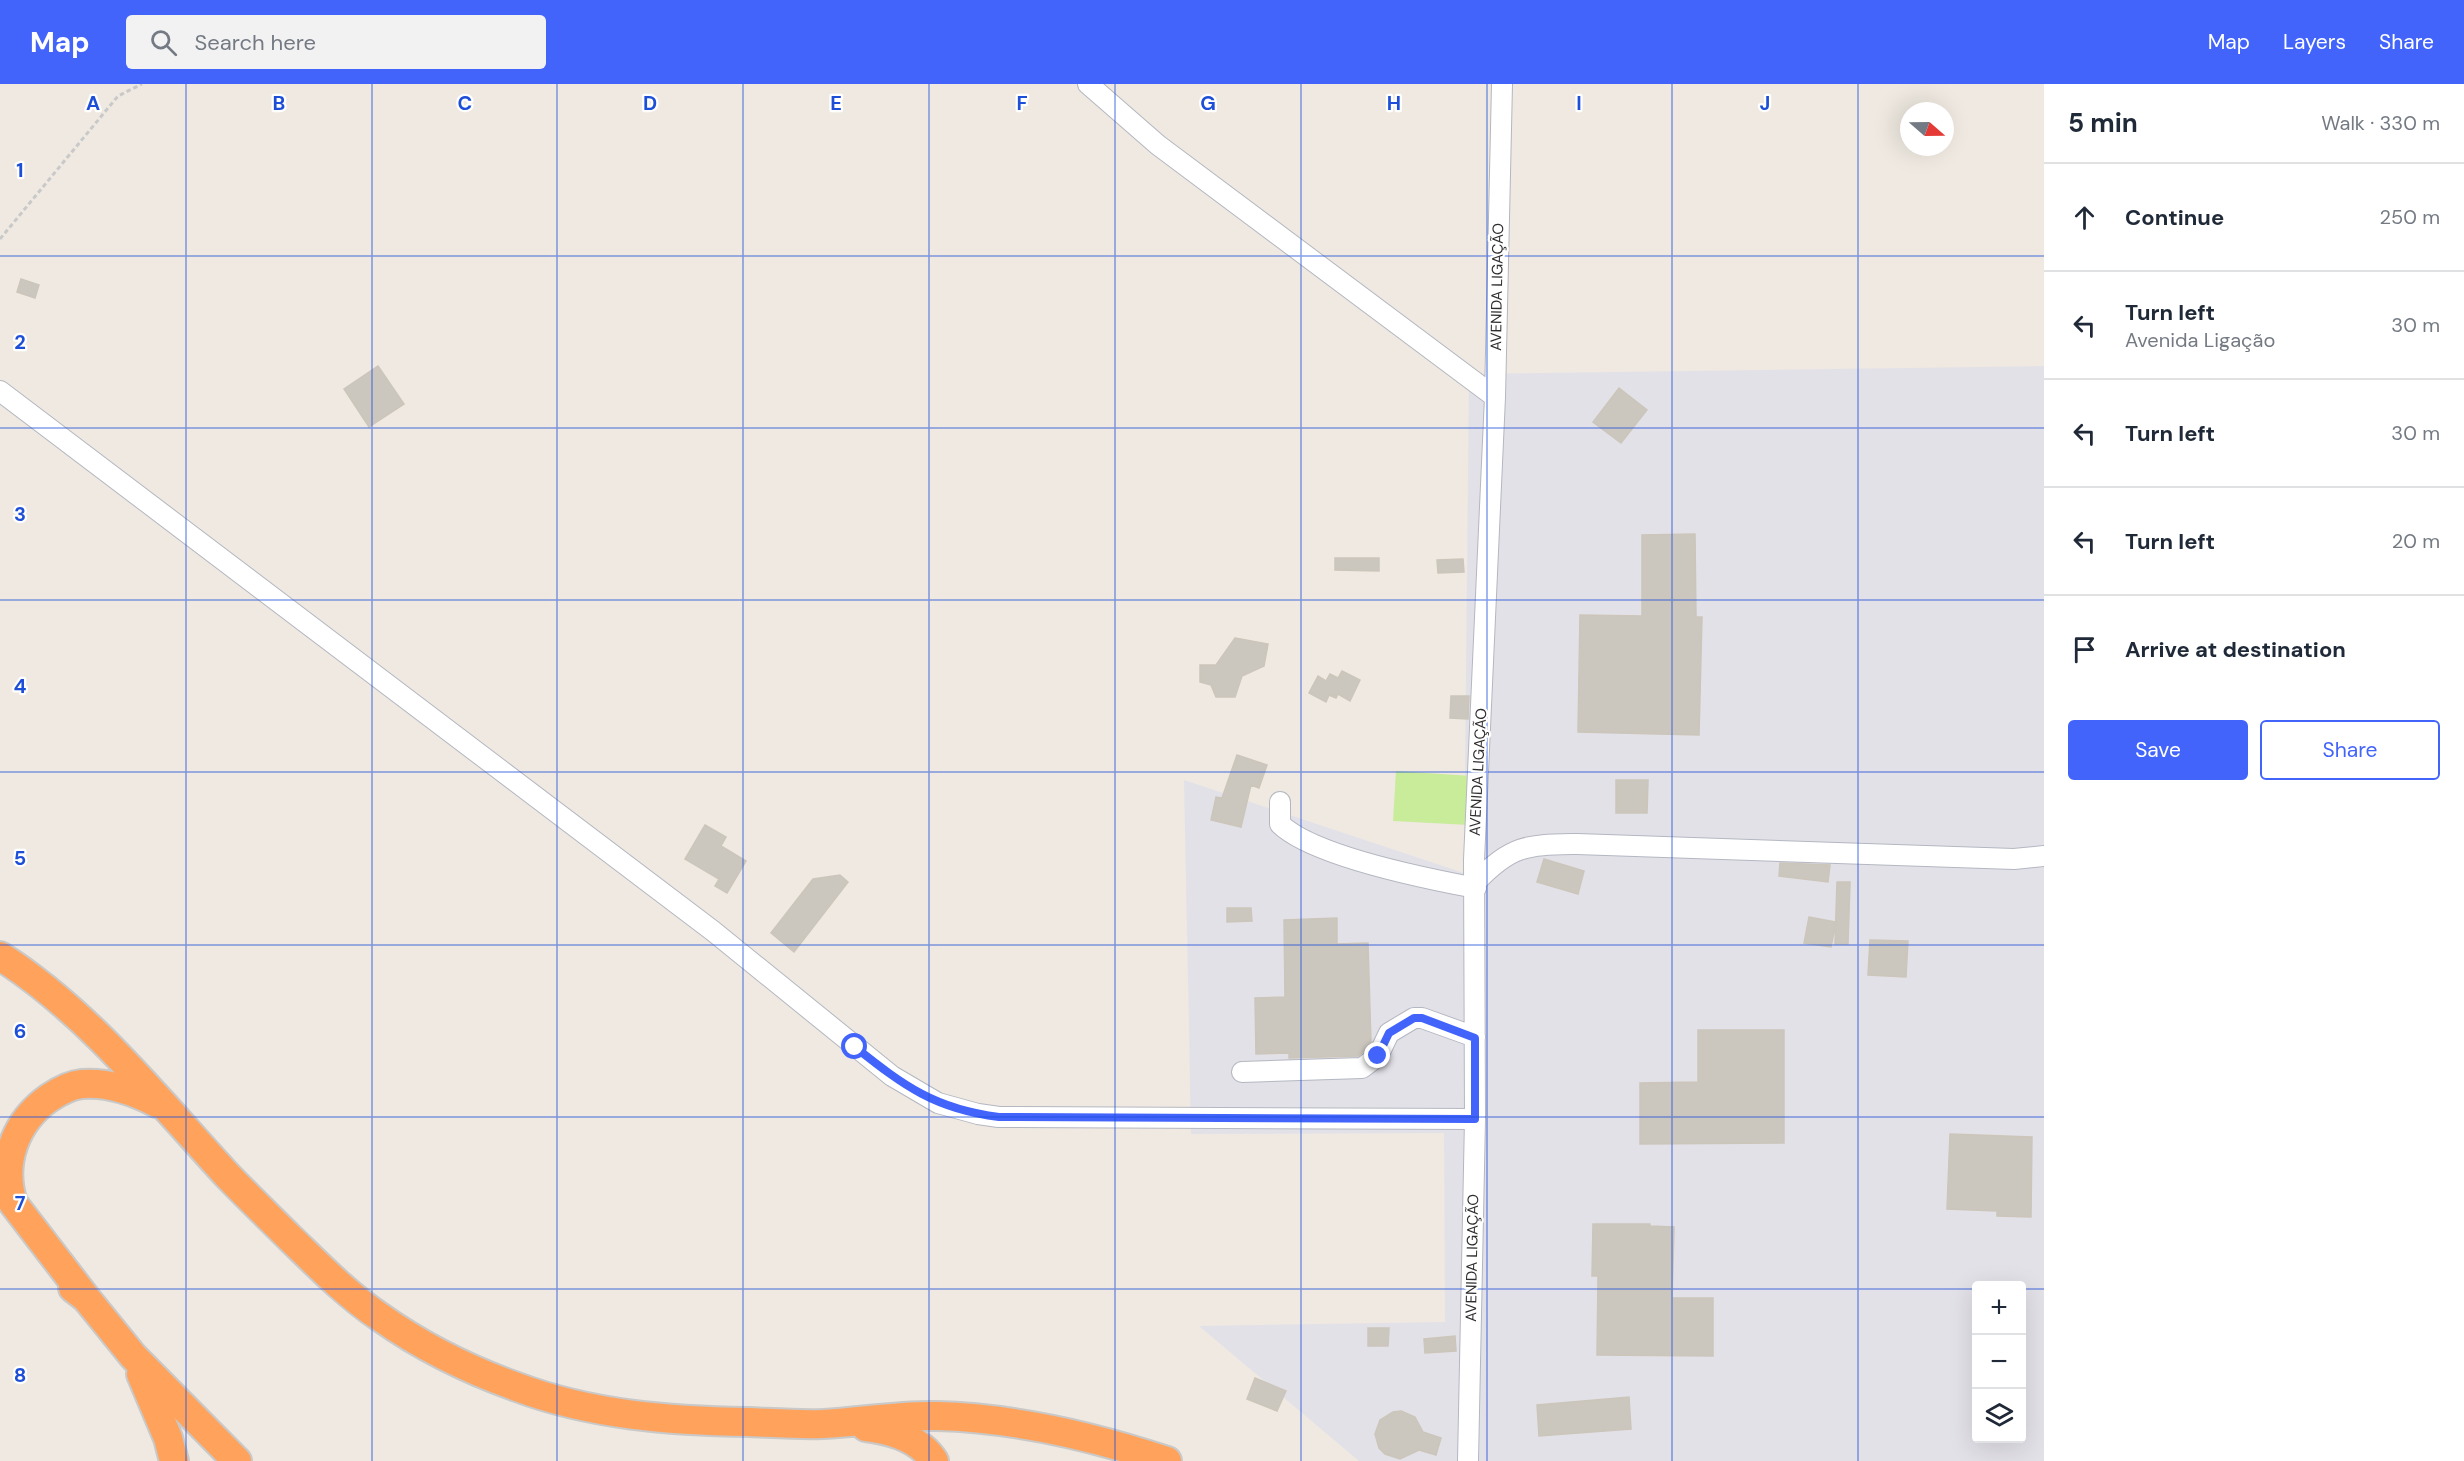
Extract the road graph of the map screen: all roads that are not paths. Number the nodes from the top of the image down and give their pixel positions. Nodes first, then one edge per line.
1 (1088, 84) edge
2 (1502, 84) edge
3 (0, 391) edge
4 (1495, 397) junction
5 (1280, 802) dead end
6 (2044, 856) edge
7 (1476, 885) junction
8 (0, 956) edge
9 (1475, 1038) junction
10 (1242, 1072) dead end
11 (169, 1110) junction
12 (1475, 1119) junction
13 (0, 1205) edge
14 (86, 1298) junction
15 (133, 1356) junction
16 (823, 1424) junction
17 (174, 1461) edge
18 (237, 1461) edge
19 (934, 1461) edge
20 (1167, 1461) edge
21 (1468, 1461) edge

1 - 4 street
2 - 4 street, AVENIDA LIGAÇÃO
3 - 12 street
4 - 7 street, AVENIDA LIGAÇÃO
5 - 7 street
6 - 7 street
7 - 9 street, AVENIDA LIGAÇÃO
8 - 11 highway
9 - 10 street
9 - 12 street, AVENIDA LIGAÇÃO
11 - 14 highway
11 - 16 highway
12 - 21 street, AVENIDA LIGAÇÃO
13 - 14 highway
14 - 15 highway
15 - 17 highway
15 - 18 highway
16 - 19 highway
16 - 20 highway

